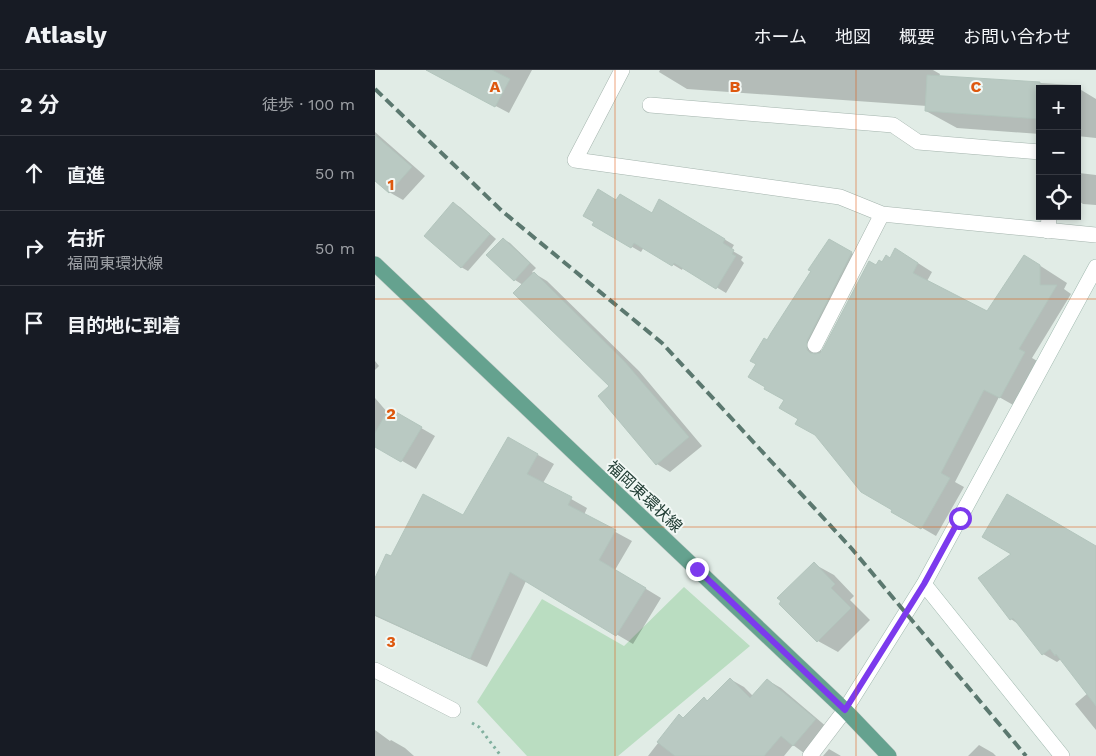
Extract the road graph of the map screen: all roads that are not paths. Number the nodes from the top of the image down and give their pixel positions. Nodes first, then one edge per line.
1 (621, 70) edge
2 (650, 105) dead end
3 (1036, 152) edge
4 (882, 214) junction
5 (1049, 223) edge
6 (1096, 235) edge
7 (375, 264) edge
8 (1096, 267) edge
9 (815, 345) dead end
10 (924, 584) junction
11 (375, 670) edge
12 (453, 710) road end
13 (845, 710) junction
14 (810, 756) edge
15 (889, 756) edge
16 (1062, 756) edge

1 - 4 street
2 - 3 street
4 - 5 street
4 - 9 street
5 - 6 street
7 - 13 main road, 福岡東環状線
8 - 10 street
10 - 13 street
10 - 16 street
11 - 12 street
13 - 14 street
13 - 15 main road, 福岡東環状線

